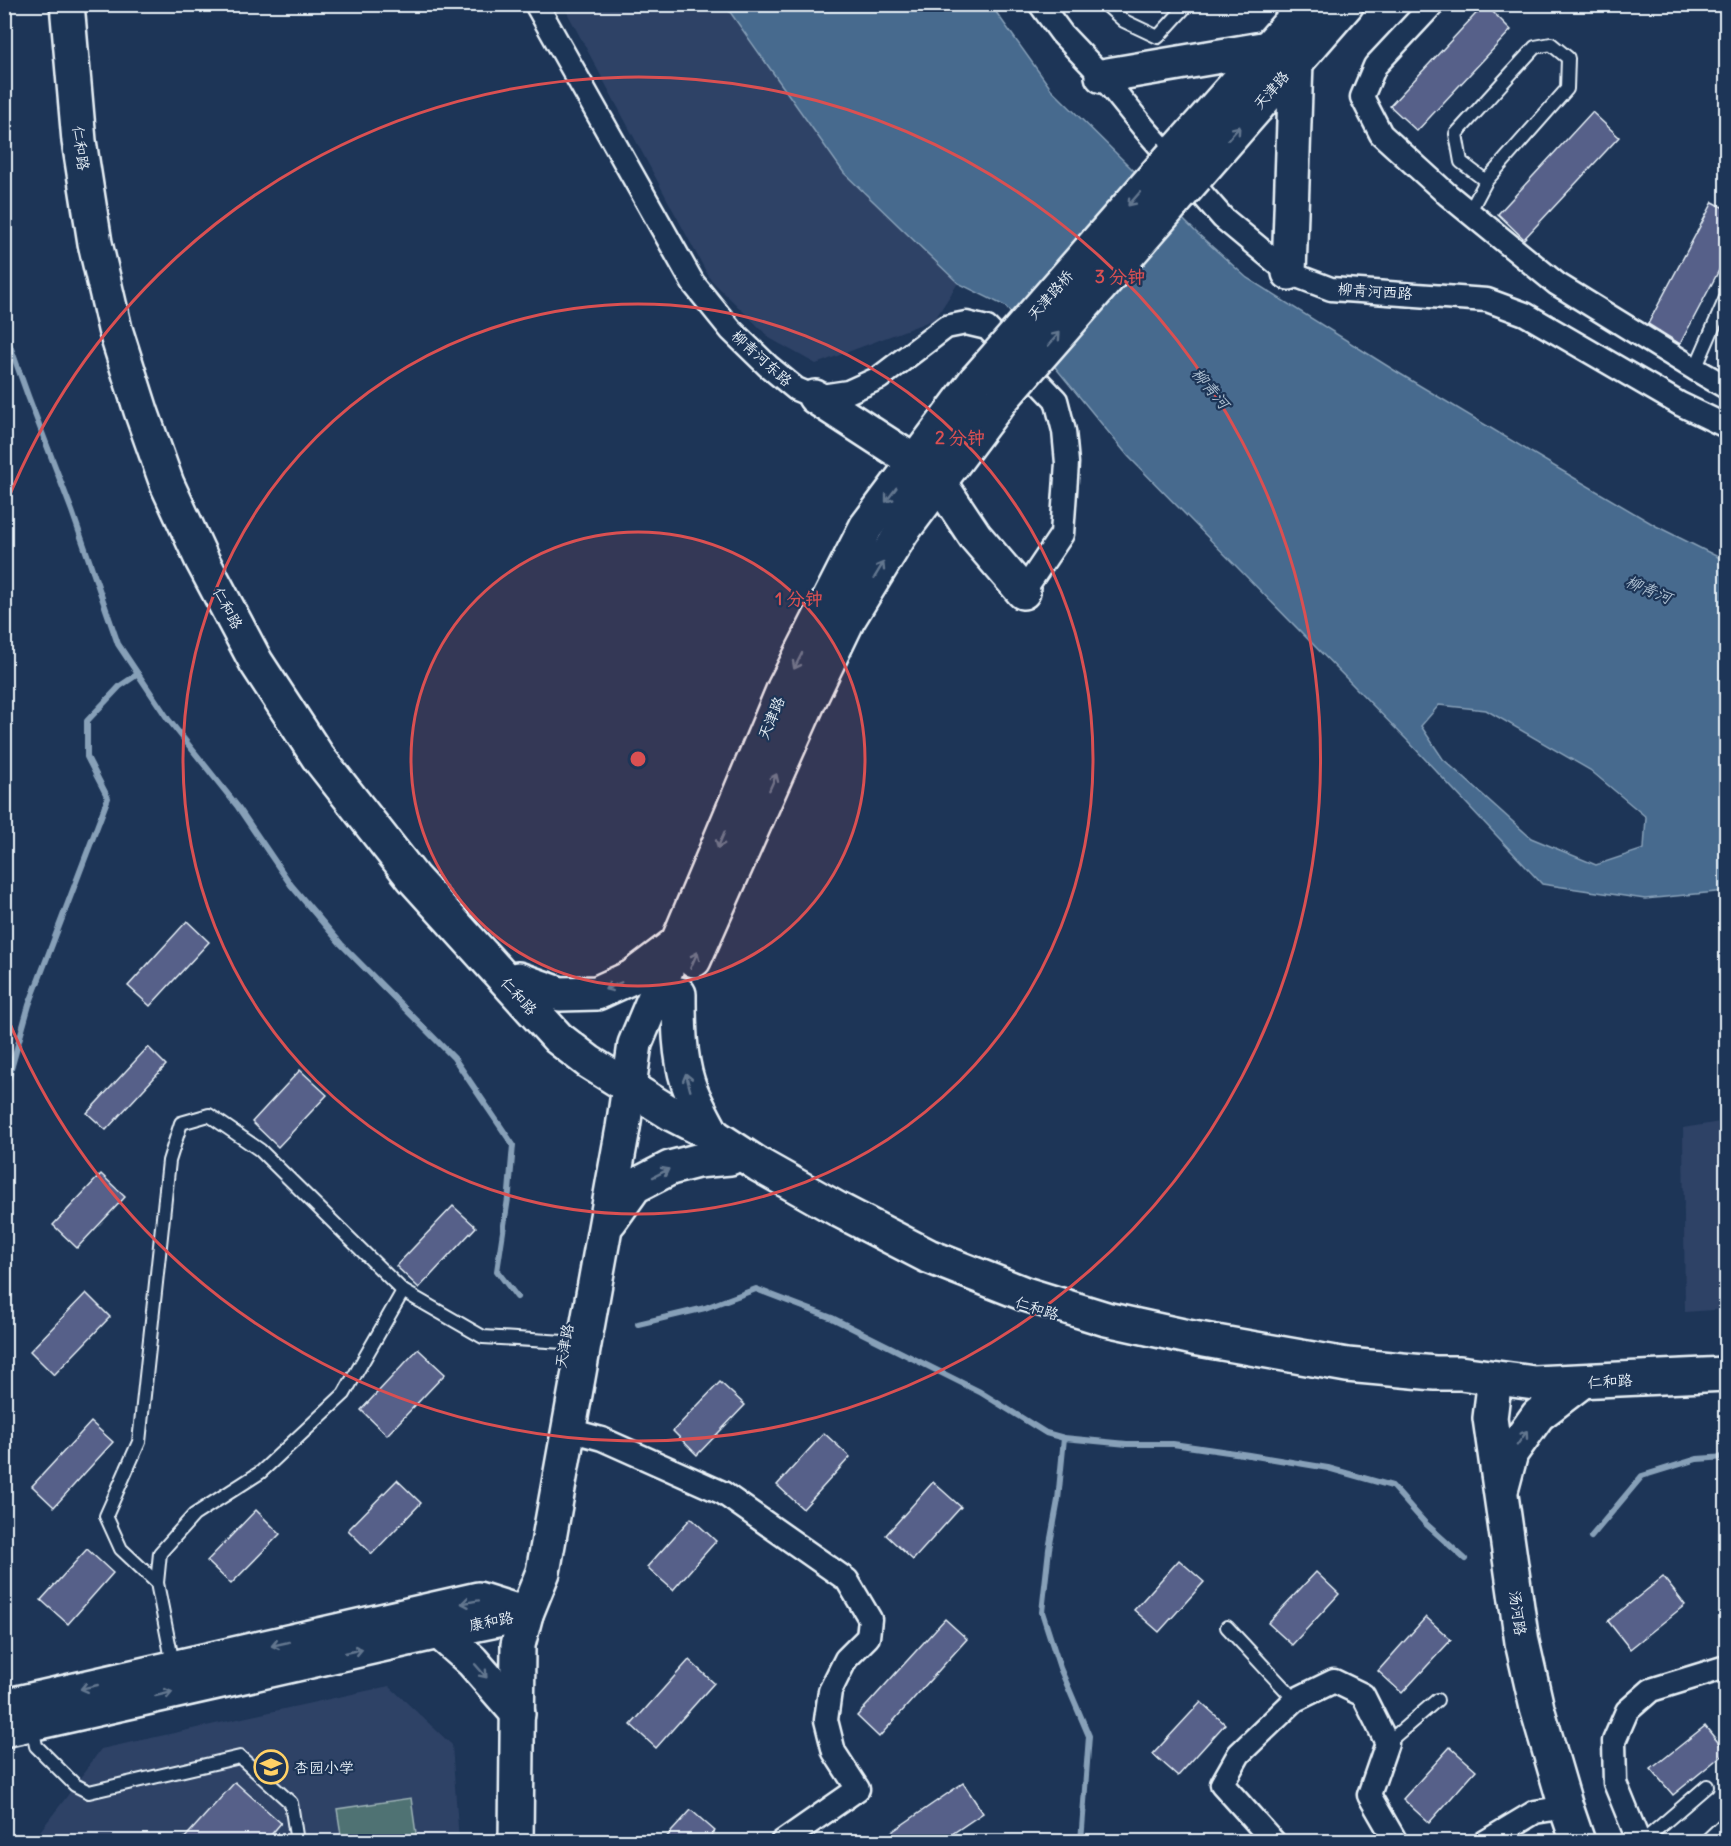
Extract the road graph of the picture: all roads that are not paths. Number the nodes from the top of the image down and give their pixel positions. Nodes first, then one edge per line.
1 (67, 4) edge
2 (77, 4) edge
3 (536, 4) edge
4 (1040, 4) edge
5 (1106, 4) edge
6 (1188, 4) edge
7 (1307, 4) edge
8 (1347, 4) edge
9 (1433, 4) edge
10 (1282, 55) junction
11 (1102, 76) junction
12 (1173, 155) joint
13 (1486, 180) junction
14 (1469, 213) junction
15 (1289, 273) junction
16 (1726, 298) edge
17 (1695, 369) junction
18 (976, 380) joint
19 (1726, 387) edge
20 (815, 397) junction
21 (1726, 426) edge
22 (927, 472) junction
23 (1023, 592) joint
24 (678, 942) junction
25 (518, 979) junction
26 (680, 994) junction
27 (630, 1087) junction
28 (722, 1146) junction
29 (606, 1227) junction
30 (403, 1291) junction
31 (564, 1342) junction
32 (1726, 1364) edge
33 (1726, 1374) edge
34 (1495, 1378) junction
35 (1580, 1383) junction
36 (569, 1430) junction
37 (1501, 1491) junction
38 (157, 1582) junction
39 (526, 1614) junction
40 (1227, 1627) dead end
41 (439, 1632) junction
42 (177, 1667) junction
43 (1726, 1667) edge
44 (1295, 1700) junction
45 (1437, 1700) dead end
46 (4, 1706) edge
47 (518, 1714) junction
48 (18, 1727) edge
49 (1387, 1743) junction
50 (1707, 1786) dead end
51 (1566, 1807) junction
52 (1726, 1822) edge
53 (297, 1842) edge
54 (516, 1842) edge
55 (536, 1842) edge
56 (782, 1842) edge
57 (1274, 1842) edge
58 (1396, 1842) edge
59 (1485, 1842) edge
60 (1578, 1842) edge
61 (1641, 1842) edge
62 (1705, 1842) edge

1 - 27 street, 仁和路
2 - 25 street, 仁和路
3 - 20 street, 柳青河东路
4 - 11 street, 柳青河西路
5 - 6 lane
7 - 10 street, 天津路
8 - 10 street, 天津路
9 - 14 street
10 - 11 street
10 - 12 street, 天津路
10 - 15 street
22 -> 10 street, 天津路, bridge
11 - 15 street, 柳青河西路
12 -> 18 street, 天津路桥, bridge
13 - 13 lane
13 - 14 lane
14 - 17 street
15 - 21 street, 柳青河西路
16 - 17 lane
17 - 19 street
18 - 22 street, 天津路
20 - 22 street
20 - 23 street
22 - 23 street
22 -> 24 street, 天津路
26 -> 22 street, 天津路
24 -> 25 street
24 - 27 street, 天津路
25 - 27 street, 仁和路
26 - 27 street, 天津路
28 -> 26 street
27 - 28 street, 仁和路
27 - 29 street, 天津路
27 - 31 street, 天津路
29 -> 28 street
28 - 34 street, 仁和路
29 - 36 street, 天津路
30 - 31 lane
30 - 38 lane
30 - 38 lane
31 - 39 street, 天津路
32 - 34 street, 仁和路
33 - 35 street, 仁和路
34 - 35 street, 仁和路
34 - 37 street, 汤河路
37 -> 35 street
36 - 39 street, 天津路
36 - 56 street
37 - 51 street, 汤河路
38 - 42 lane
39 - 41 street, 康和路
39 -> 42 street, 康和路
39 - 47 street, 天津路
39 - 55 street, 天津路
40 - 44 lane
41 -> 47 street
48 -> 41 street, 康和路
42 -> 46 street, 康和路
43 - 61 street
44 - 49 street
44 - 57 street
45 - 49 lane
47 - 54 street, 天津路
48 - 53 lane
49 - 58 street
50 - 61 lane
51 - 59 street
51 - 60 street, 汤河路
52 - 62 lane

